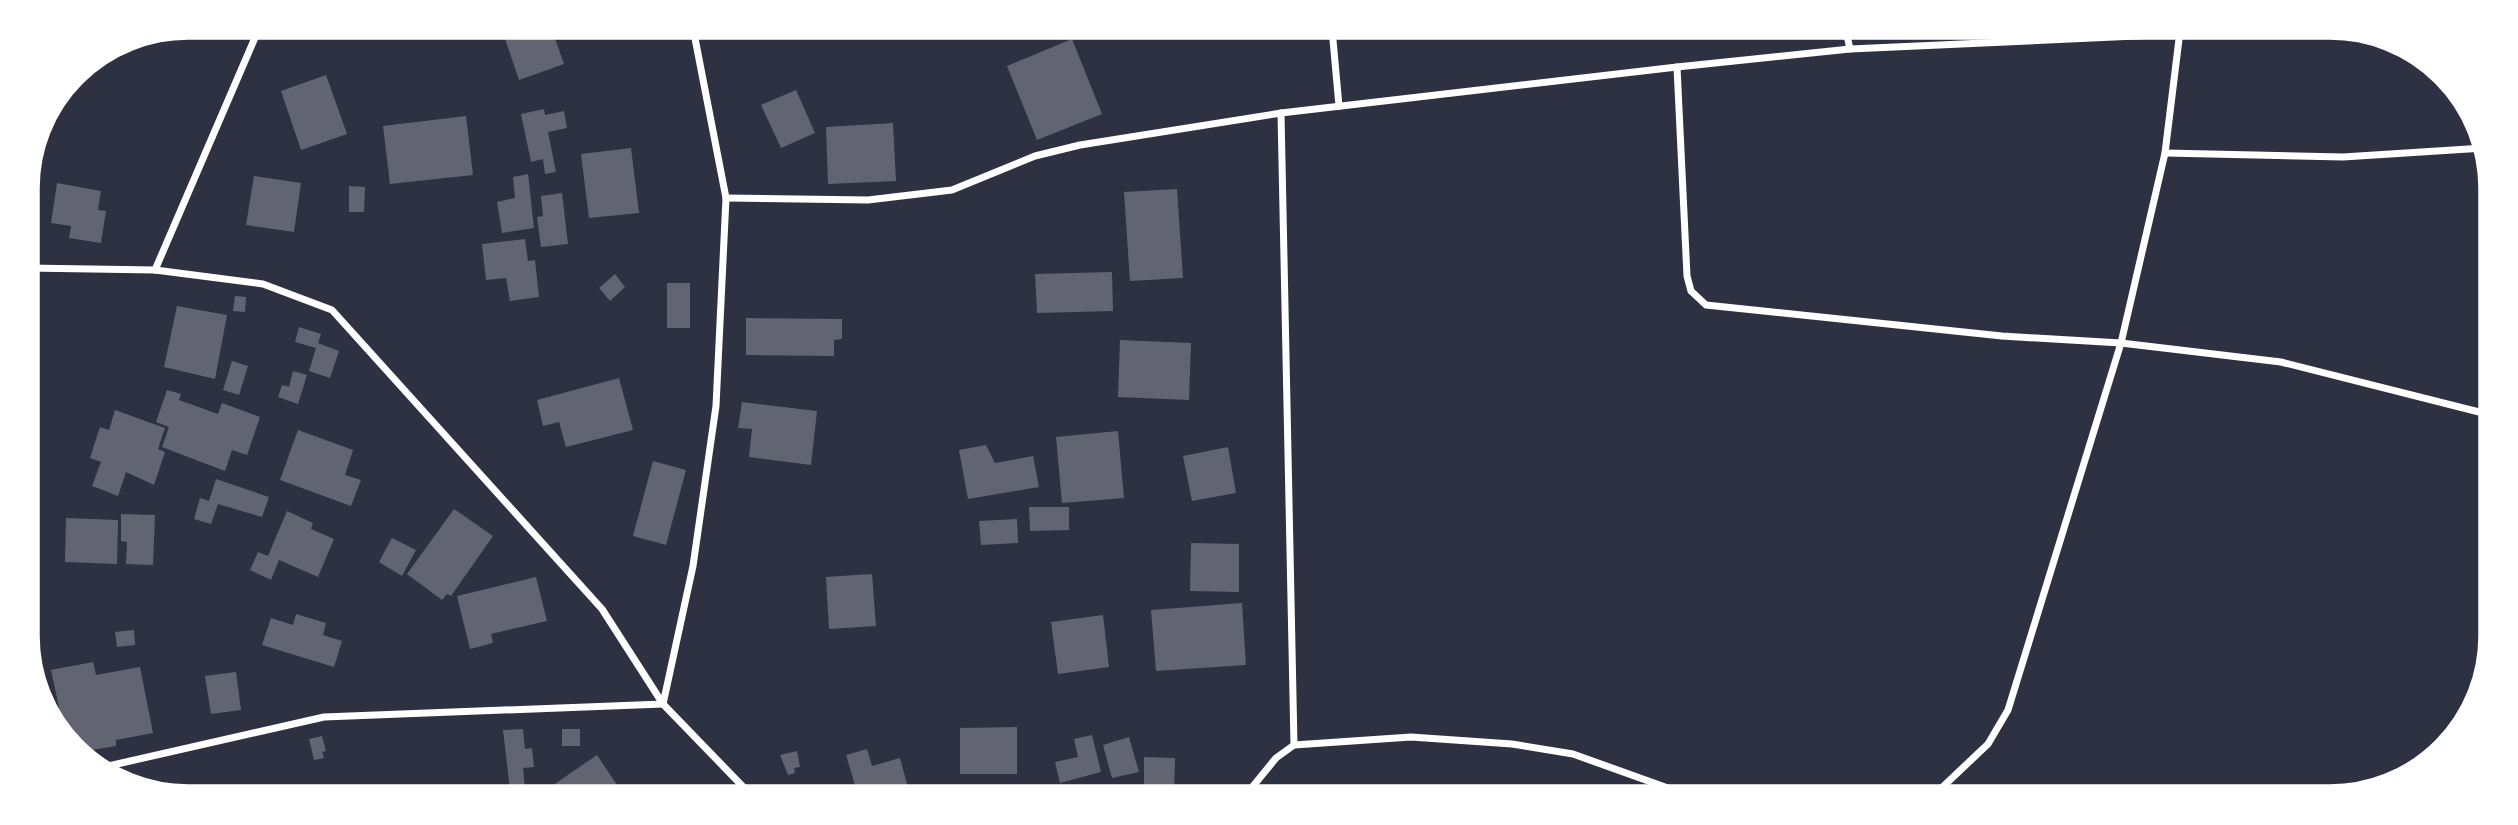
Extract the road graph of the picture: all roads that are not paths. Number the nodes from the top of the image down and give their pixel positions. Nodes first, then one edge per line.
1 (255, 38) edge
2 (695, 38) edge
3 (1333, 38) edge
4 (1848, 38) edge
5 (2077, 38) edge
6 (2179, 38) edge
7 (1850, 49) junction
8 (1677, 67) junction
9 (1339, 106) junction
10 (1280, 113) junction
11 (2474, 149) edge
12 (2165, 153) junction
13 (726, 198) junction
14 (39, 268) edge
15 (155, 270) junction
16 (2121, 343) junction
17 (2480, 412) edge
18 (663, 704) junction
19 (1294, 745) junction
20 (112, 765) edge
21 (743, 786) edge
22 (1253, 786) edge
23 (1662, 786) edge
24 (1944, 786) edge

1 - 15 street
2 - 13 street
3 - 9 street
4 - 7 street
5 - 7 street
6 - 12 street
7 - 8 street
8 - 9 street
8 - 16 street
9 - 10 street
10 - 13 street
10 - 19 street
11 - 12 street
12 - 16 street
13 - 18 street
14 - 15 street
15 - 18 street
16 - 17 street
16 - 24 street
18 - 20 street
18 - 21 street
19 - 22 street
19 - 23 street

